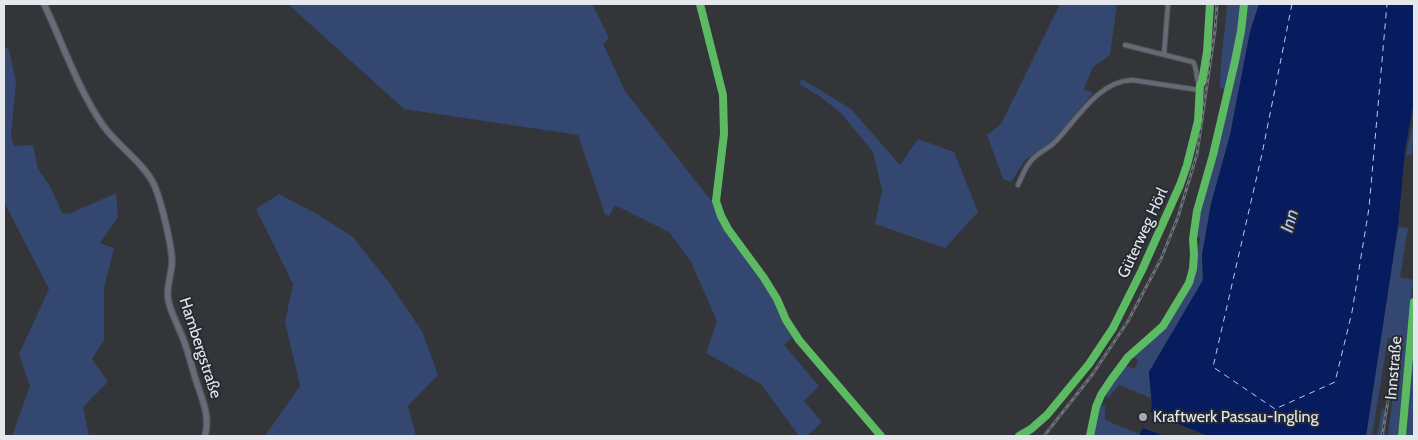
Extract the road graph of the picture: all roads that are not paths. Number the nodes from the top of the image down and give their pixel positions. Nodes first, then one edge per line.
1 (44, 4) edge
2 (700, 4) edge
3 (1168, 4) edge
4 (1210, 4) edge
5 (1244, 4) edge
6 (1125, 45) dead end
7 (1164, 54) junction
8 (1200, 85) junction
9 (1200, 90) junction
10 (1018, 185) dead end
11 (1414, 302) edge
12 (205, 436) edge
13 (881, 436) edge
14 (1018, 436) edge
15 (1090, 436) edge
16 (1402, 436) edge

1 - 12 street, Hambergstraße
2 - 13 street
3 - 7 street
4 - 8 street, Güterweg Hörl
5 - 15 street
6 - 7 street
7 - 8 street
8 - 9 street, Güterweg Hörl
9 - 10 street
9 - 14 street, Güterweg Hörl
11 - 16 street, Innstraße

